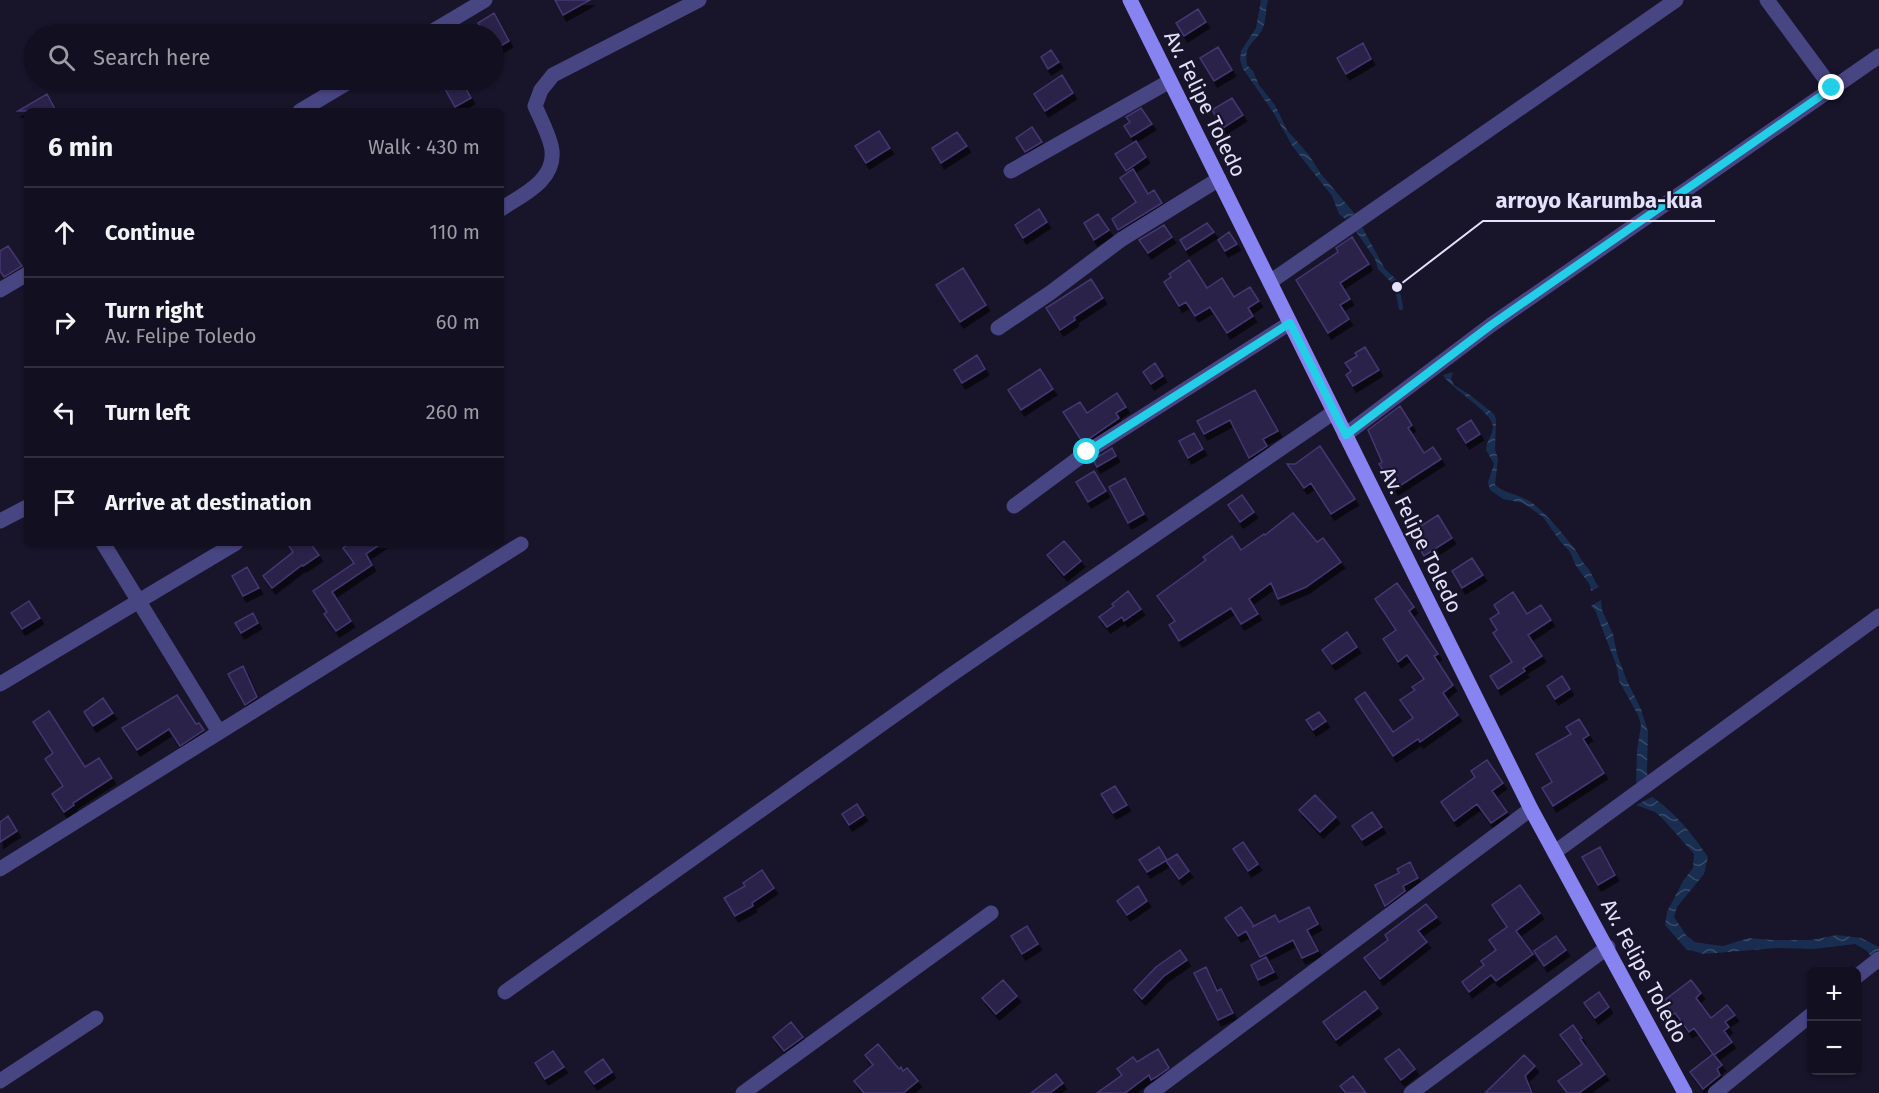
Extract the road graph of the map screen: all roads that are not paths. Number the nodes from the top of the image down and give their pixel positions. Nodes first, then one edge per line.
1 (486, 0) edge
2 (699, 0) edge
3 (1130, 0) edge
4 (1676, 0) edge
5 (1767, 0) edge
6 (445, 24) edge
7 (1879, 56) edge
8 (1170, 81) junction
9 (1832, 88) junction
10 (335, 90) edge
11 (305, 108) edge
12 (1011, 171) dead end
13 (1219, 179) junction
14 (504, 207) edge
15 (24, 276) edge
16 (1270, 282) junction
17 (0, 290) edge
18 (1290, 323) junction
19 (998, 328) dead end
20 (1335, 412) junction
21 (1346, 435) junction
22 (1014, 506) dead end
23 (24, 509) edge
24 (0, 521) edge
25 (521, 544) dead end
26 (105, 546) edge
27 (231, 546) edge
28 (138, 601) junction
29 (1879, 616) edge
30 (0, 684) edge
31 (219, 732) junction
32 (1531, 809) junction
33 (1555, 852) junction
34 (0, 869) edge
35 (991, 913) dead end
36 (1608, 947) junction
37 (1879, 959) edge
38 (1861, 974) edge
39 (505, 993) dead end
40 (96, 1018) dead end
41 (1807, 1018) edge
42 (0, 1081) edge
43 (743, 1093) edge
44 (1152, 1093) edge
45 (1411, 1093) edge
46 (1685, 1093) edge
47 (1715, 1093) edge

1 - 6 street
2 - 14 street
3 - 8 main road, Av. Felipe Toledo
4 - 16 street
5 - 9 street
7 - 9 street
8 - 12 street
8 - 13 main road, Av. Felipe Toledo
9 - 21 street
10 - 11 street
13 - 16 main road, Av. Felipe Toledo
13 - 19 street
15 - 17 street
16 - 18 main road, Av. Felipe Toledo
18 - 20 main road, Av. Felipe Toledo
18 - 22 street
20 - 21 main road, Av. Felipe Toledo
20 - 39 street
21 - 32 main road, Av. Felipe Toledo
23 - 24 street
25 - 31 street
26 - 28 street
27 - 28 street
28 - 30 street
28 - 31 street
29 - 33 street
31 - 34 street
32 - 33 main road, Av. Felipe Toledo
32 - 44 street
33 - 36 main road, Av. Felipe Toledo
35 - 43 street
36 - 45 street
36 - 46 main road, Av. Felipe Toledo
37 - 38 street
40 - 42 street
41 - 47 street

